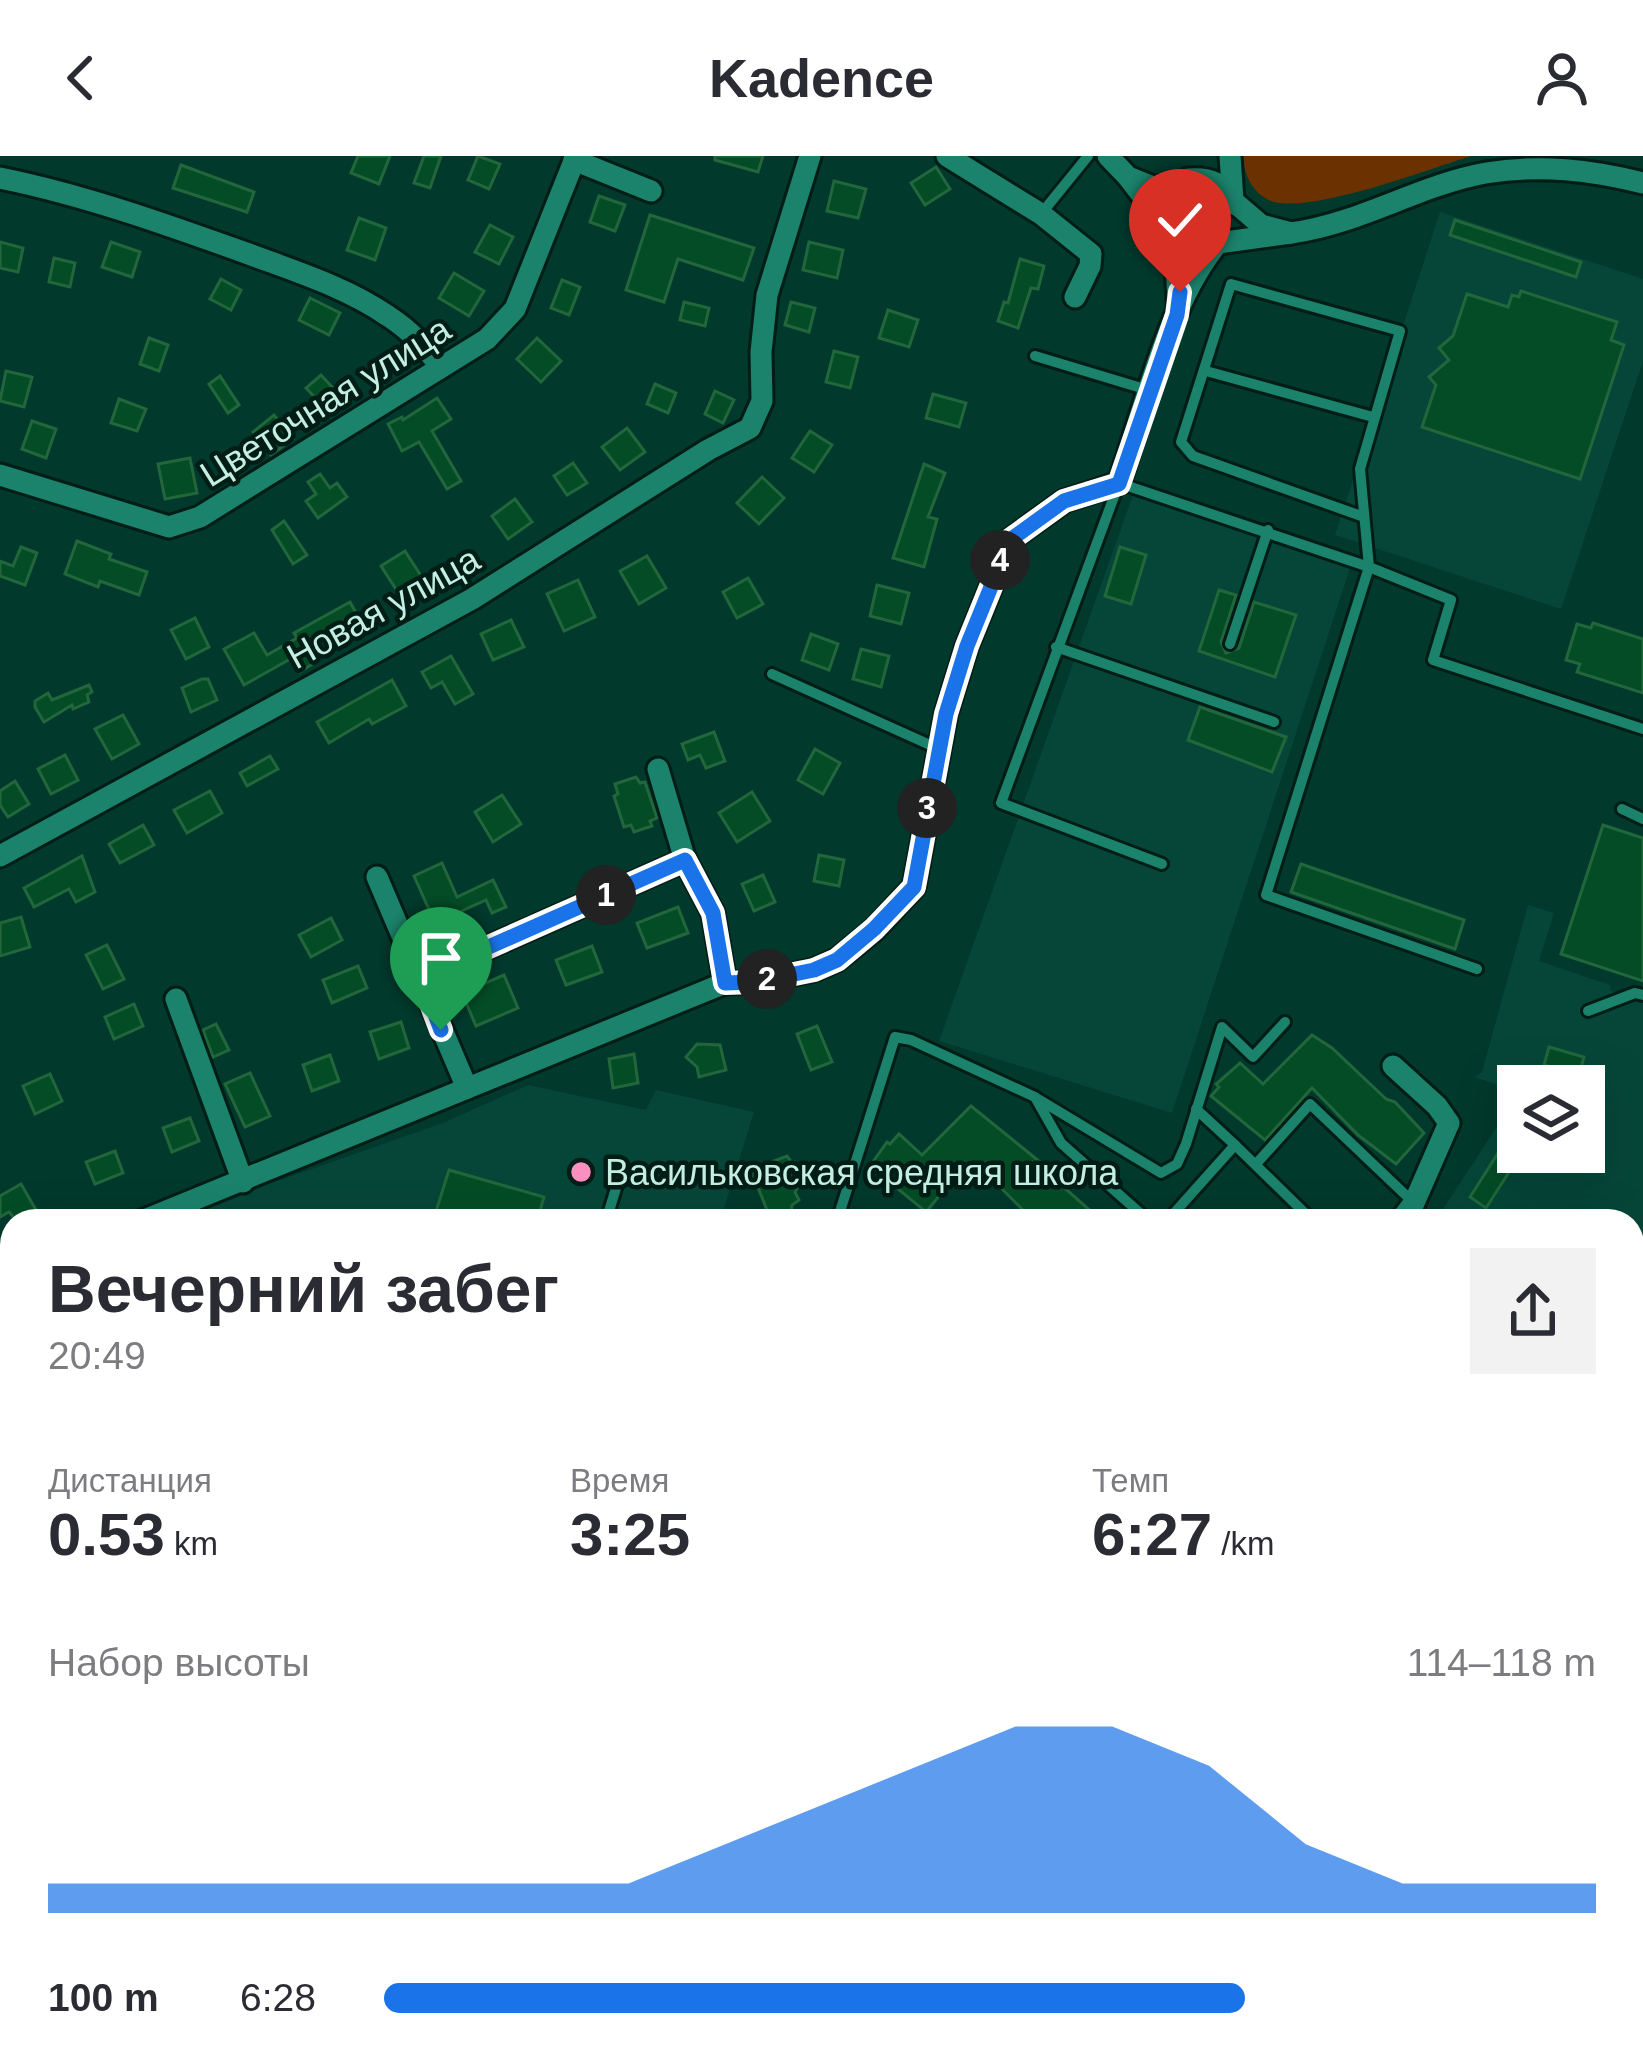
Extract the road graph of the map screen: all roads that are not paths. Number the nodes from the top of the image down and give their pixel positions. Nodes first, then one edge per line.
1 (810, 156) edge
2 (947, 156) edge
3 (1088, 156) edge
4 (1108, 156) edge
5 (1220, 156) edge
6 (1230, 156) edge
7 (575, 158) edge
8 (1128, 177) junction
9 (0, 178) edge
10 (1182, 182) junction
11 (1643, 183) edge
12 (651, 191) dead end
13 (1233, 201) junction
14 (1041, 214) junction
15 (1291, 233) junction
16 (1171, 234) junction
17 (1218, 244) junction
18 (1075, 297) dead end
19 (1177, 315) junction
20 (1035, 356) dead end
21 (441, 367) junction
22 (1206, 371) junction
23 (1151, 390) junction
24 (1373, 418) junction
25 (0, 475) edge
26 (1119, 484) junction
27 (1364, 517) junction
28 (1268, 530) junction
29 (1369, 567) junction
30 (1230, 644) dead end
31 (1055, 647) junction
32 (772, 674) dead end
33 (1274, 722) dead end
34 (1643, 729) edge
35 (939, 749) junction
36 (658, 769) dead end
37 (1622, 809) dead end
38 (1643, 819) edge
39 (0, 856) edge
40 (685, 860) junction
41 (1162, 864) dead end
42 (377, 877) dead end
43 (1477, 969) dead end
44 (421, 977) junction
45 (725, 983) junction
46 (1643, 995) edge
47 (176, 999) dead end
48 (1588, 1011) dead end
49 (1285, 1022) dead end
50 (1394, 1066) dead end
51 (467, 1088) junction
52 (1035, 1097) junction
53 (1196, 1109) junction
54 (1234, 1144) junction
55 (1256, 1164) junction
56 (620, 1175) dead end
57 (243, 1182) junction
58 (173, 1209) edge
59 (610, 1209) edge
60 (841, 1209) edge
61 (1135, 1209) edge
62 (1177, 1209) edge
63 (1301, 1209) edge
64 (1404, 1209) edge
65 (1408, 1209) edge

1 - 39 street, Новая улица
2 - 14 street
3 - 14 lane
4 - 8 street
5 - 10 street
6 - 13 street
7 - 12 street
7 - 21 street, Цветочная улица
8 - 10 street
8 - 16 street
9 - 21 street
10 - 13 street
10 - 16 street
11 - 15 street
13 - 15 street
13 - 17 street
14 - 18 street
15 - 17 street
16 - 17 street
16 - 19 street
17 - 19 street
19 - 23 street
20 - 23 lane
21 - 25 street, Цветочная улица
22 - 24 lane
22 - 24 lane
22 - 27 lane
23 - 26 street
24 - 27 lane
26 - 28 lane
26 - 31 lane
26 - 35 street
27 - 29 lane
28 - 29 lane
28 - 30 lane
29 - 34 lane
29 - 43 lane
31 - 33 lane
31 - 41 lane
32 - 35 lane
35 - 45 street
36 - 40 street
37 - 38 lane
40 - 44 street
40 - 45 street
42 - 44 street
44 - 51 street
45 - 51 street
46 - 48 lane
47 - 57 street
49 - 53 lane
50 - 65 street
51 - 57 street
52 - 53 lane
52 - 60 lane
52 - 61 lane
53 - 54 lane
54 - 55 lane
54 - 62 lane
55 - 63 lane
55 - 64 lane
56 - 59 lane
57 - 58 street

